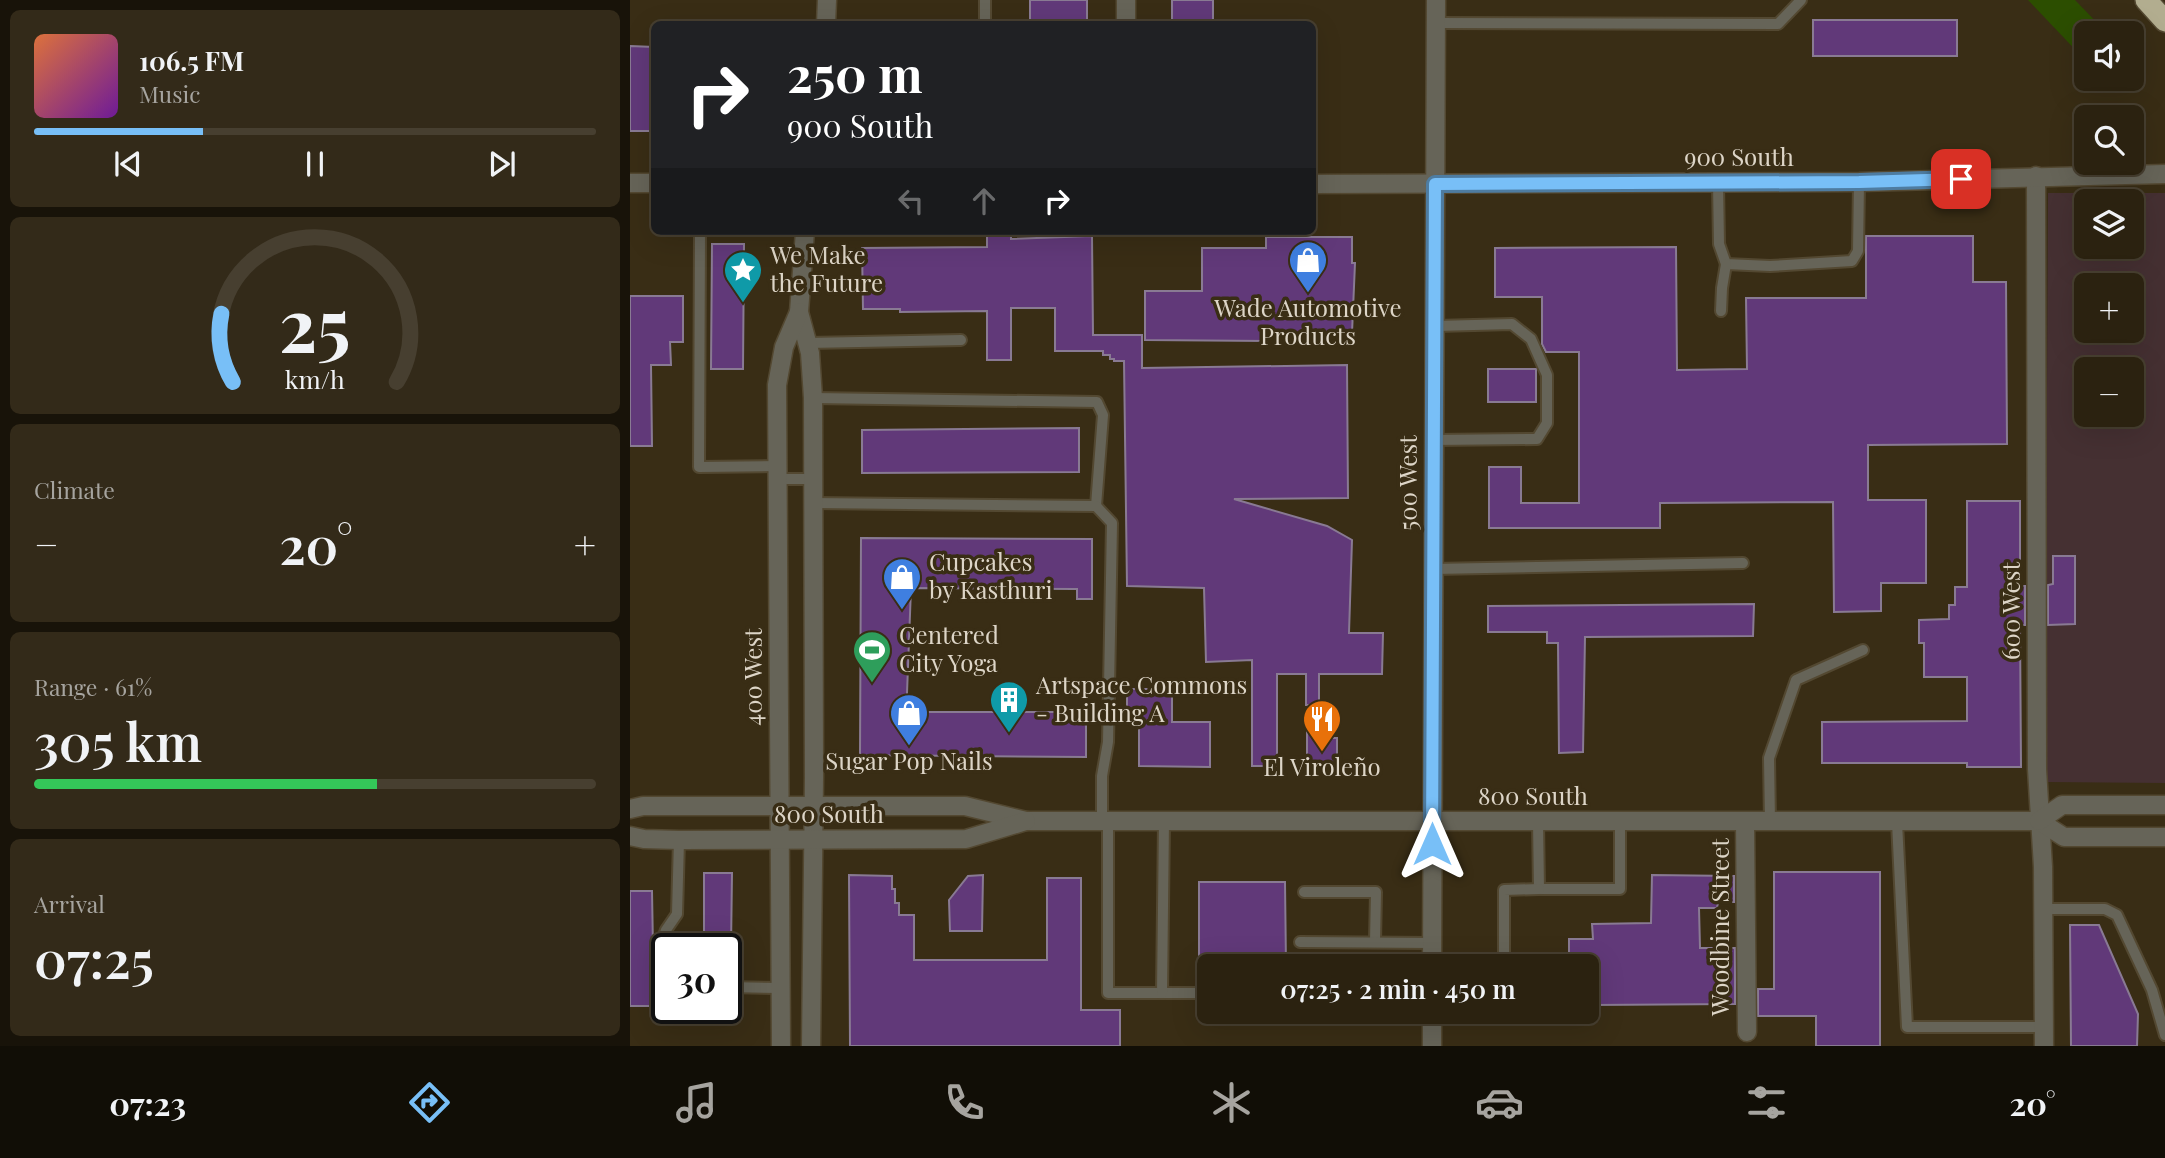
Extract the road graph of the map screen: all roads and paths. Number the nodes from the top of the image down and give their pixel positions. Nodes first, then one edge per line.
1 (827, 0) edge
2 (985, 0) edge
3 (1126, 0) edge
4 (1436, 0) edge
5 (1801, 0) edge
6 (2146, 0) edge
7 (826, 21) edge
8 (985, 21) edge
9 (1126, 21) edge
10 (2165, 21) edge
11 (1436, 23) junction
12 (2165, 174) edge
13 (2036, 176) junction
14 (1859, 182) junction
15 (630, 183) edge
16 (651, 183) edge
17 (1718, 183) junction
18 (1316, 184) edge
19 (1435, 184) junction
20 (700, 235) edge
21 (805, 235) edge
22 (1726, 264) junction
23 (1721, 311) dead end
24 (799, 312) junction
25 (1436, 326) junction
26 (961, 340) dead end
27 (808, 343) junction
28 (813, 398) junction
29 (1433, 440) junction
30 (777, 473) junction
31 (813, 480) junction
32 (813, 503) junction
33 (1096, 506) junction
34 (1743, 563) dead end
35 (1433, 569) junction
36 (1863, 650) dead end
37 (2165, 805) edge
38 (779, 806) junction
39 (814, 806) junction
40 (630, 809) edge
41 (1026, 821) junction
42 (1105, 821) junction
43 (1164, 821) junction
44 (1433, 821) junction
45 (1538, 821) junction
46 (1620, 821) junction
47 (2039, 821) junction
48 (1745, 822) junction
49 (1770, 822) junction
50 (1898, 822) junction
51 (630, 836) edge
52 (2165, 837) edge
53 (679, 840) junction
54 (779, 840) junction
55 (813, 840) junction
56 (1539, 889) junction
57 (1304, 892) dead end
58 (2043, 909) junction
59 (665, 933) edge
60 (1300, 942) dead end
61 (1375, 942) junction
62 (1432, 943) junction
63 (1432, 954) edge
64 (1504, 954) edge
65 (742, 987) edge
66 (782, 988) junction
67 (1162, 993) junction
68 (1197, 993) edge
69 (1432, 1024) edge
70 (2044, 1027) junction
71 (1746, 1032) dead end
72 (2165, 1035) edge
73 (781, 1046) edge
74 (811, 1046) edge
75 (1432, 1046) edge
76 (2044, 1046) edge

1 - 7 street
2 - 8 lane
3 - 9 street
4 - 11 street, 500 West
5 - 11 lane
6 - 10 highway
11 - 19 street, 500 West
12 - 13 street, 900 South
13 - 14 street, 900 South
13 - 47 street, 600 West
14 - 17 street, 900 South
14 - 22 lane
15 - 16 street
17 - 19 street, 900 South
17 - 22 lane
18 - 19 street, 900 South
19 - 25 street, 500 West
20 - 30 lane
21 - 24 street, 400 West
22 - 23 lane
24 - 27 street, 400 West
24 - 30 street, 400 West
25 - 29 street, 500 West
25 - 29 lane
26 - 27 lane
27 - 28 street, 400 West
28 - 31 street, 400 West
28 - 33 lane
29 - 35 street, 500 West
30 - 31 lane
30 - 38 street, 400 West
31 - 32 street, 400 West
32 - 33 lane
32 - 39 street, 400 West
33 - 42 lane
34 - 35 lane
35 - 44 street, 500 West
36 - 49 lane
37 - 47 street, 800 South
38 - 39 street, 800 South
38 - 40 street, 800 South
38 - 54 street, 400 West
39 - 41 street, 800 South
39 - 55 street, 400 West
41 - 42 street, 800 South
41 - 55 street, 800 South
42 - 43 street, 800 South
42 - 67 lane
43 - 44 street, 800 South
43 - 67 lane
44 - 45 street, 800 South
44 - 62 street, 500 West
45 - 46 street, 800 South
45 - 56 lane
46 - 48 street, 800 South
46 - 56 lane
47 - 50 street, 800 South
47 - 52 street, 800 South
47 - 58 street, 600 West
48 - 49 street, 800 South
48 - 71 street, Woodbine Street
49 - 50 street, 800 South
50 - 70 lane
51 - 53 street, 800 South
53 - 54 street, 800 South
53 - 59 lane
54 - 55 street, 800 South
54 - 66 street, 400 West
55 - 74 street, 400 West
56 - 64 lane
57 - 61 lane
58 - 70 street, 600 West
58 - 72 lane
60 - 61 lane
61 - 62 lane
62 - 63 street, 500 West
65 - 66 lane
66 - 73 street, 400 West
67 - 68 lane
69 - 75 street
70 - 76 street, 600 West

